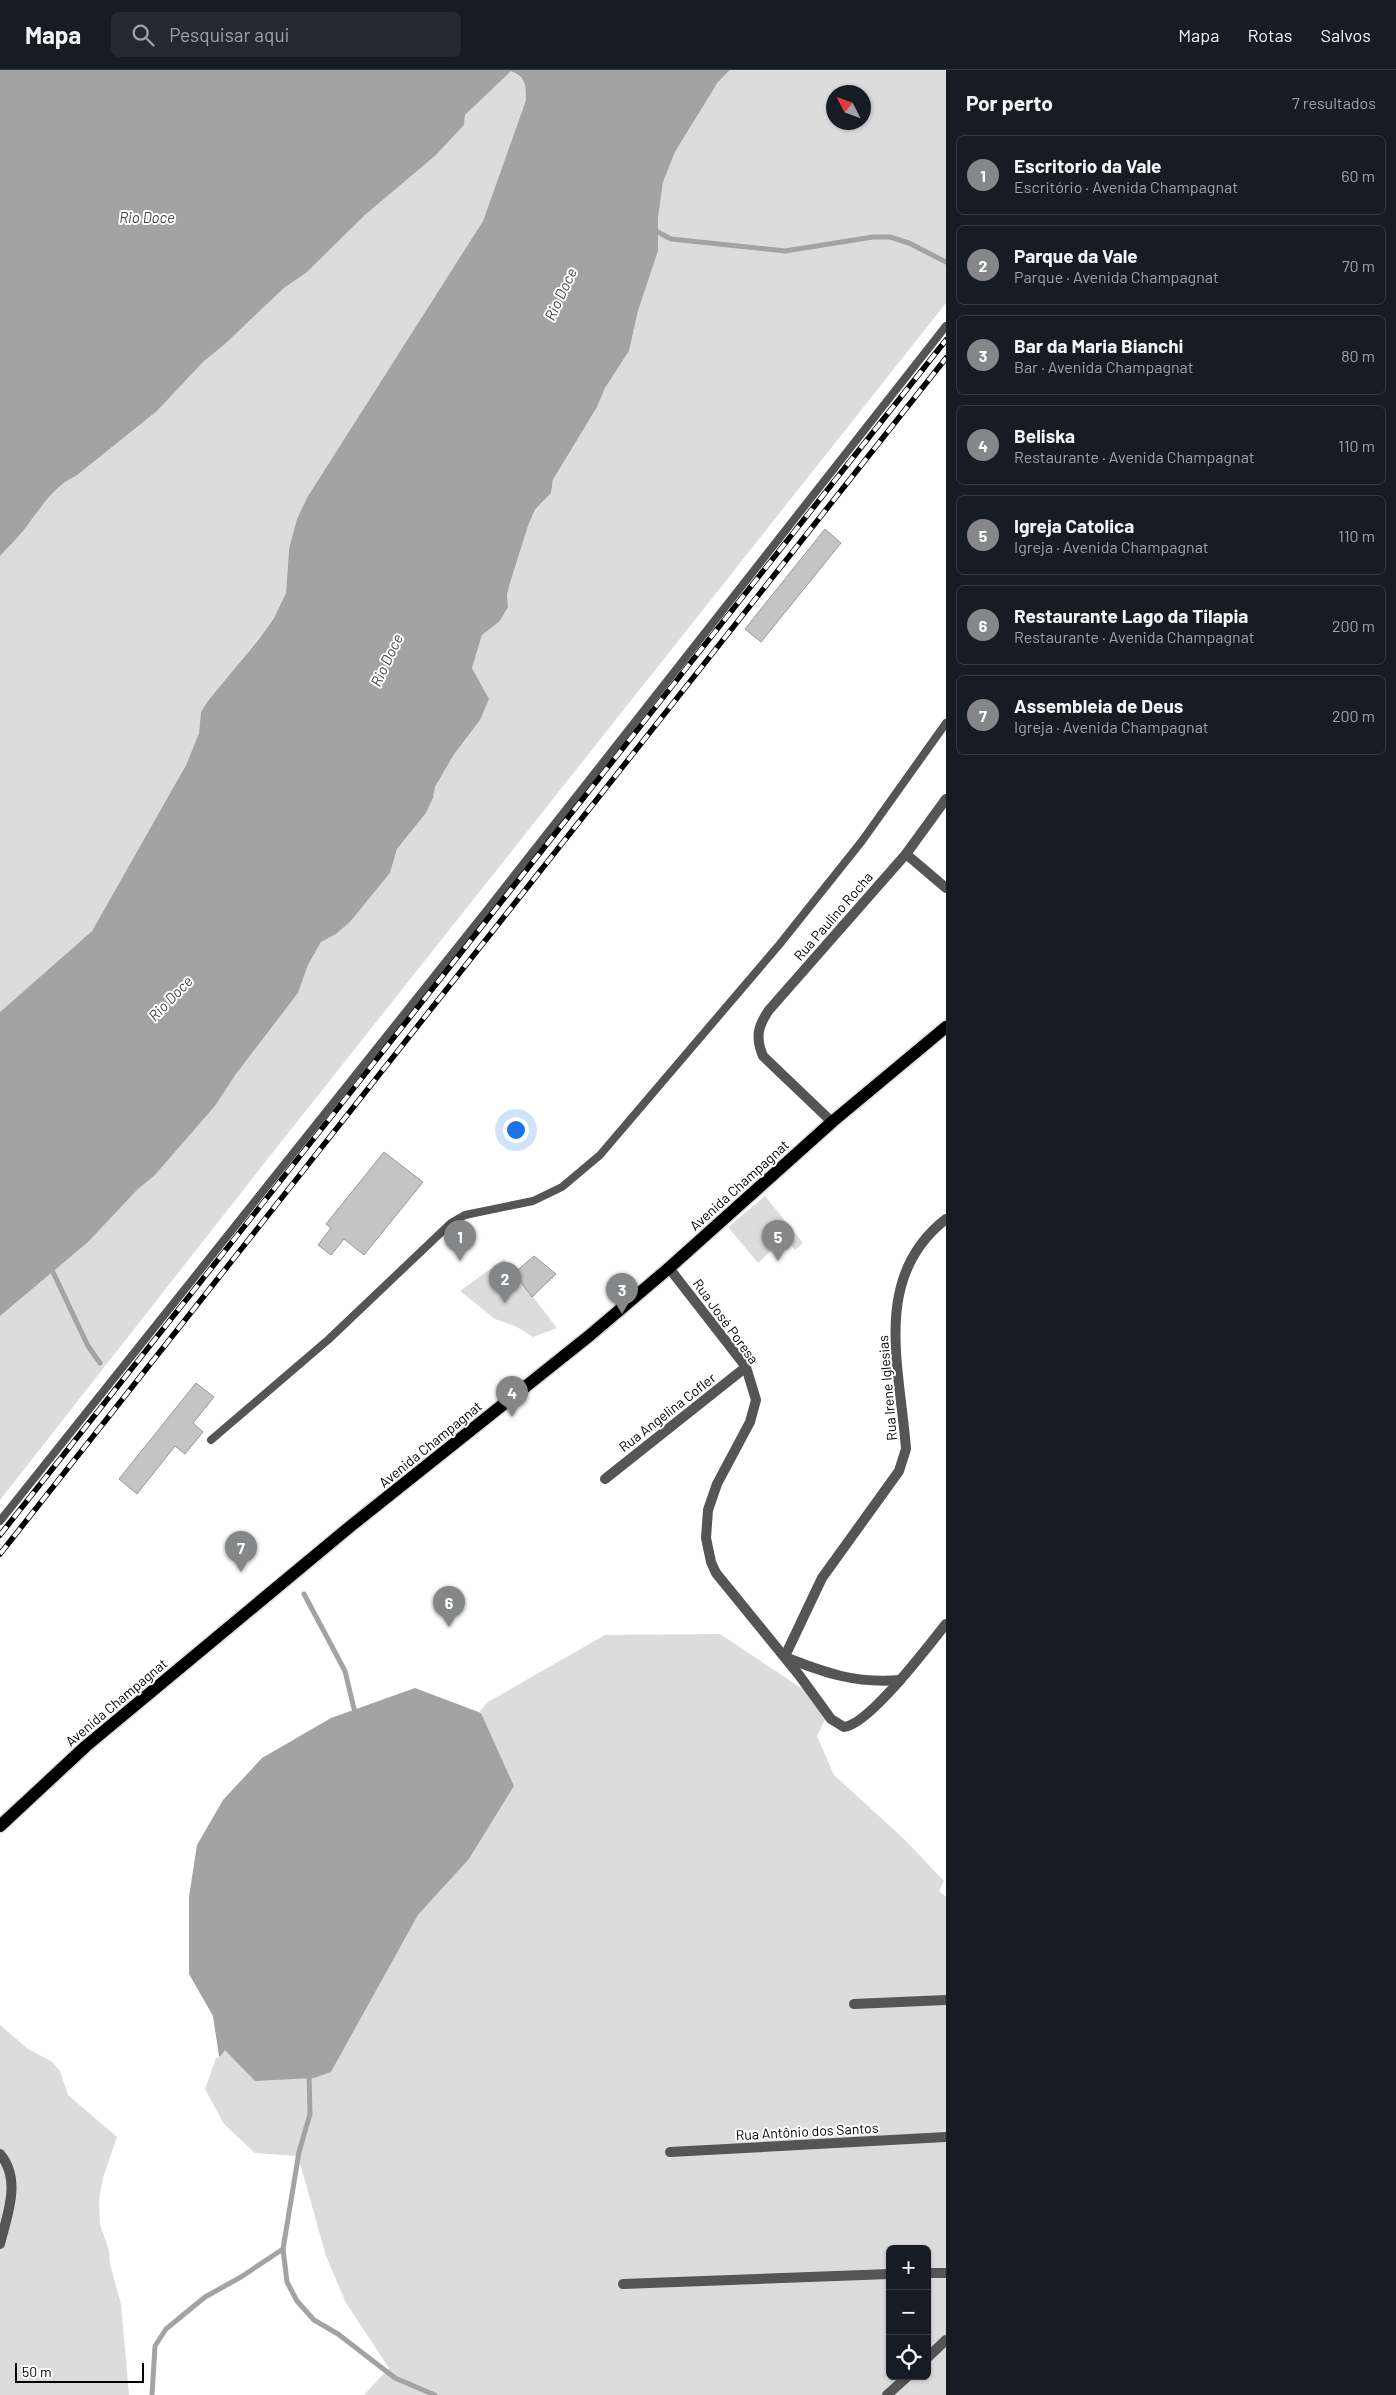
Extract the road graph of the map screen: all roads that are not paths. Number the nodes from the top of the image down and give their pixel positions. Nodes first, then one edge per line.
1 (946, 326) edge
2 (946, 723) edge
3 (946, 799) edge
4 (906, 854) junction
5 (946, 888) edge
6 (946, 1027) edge
7 (832, 1122) junction
8 (946, 1219) edge
9 (669, 1268) junction
10 (746, 1368) junction
11 (211, 1440) dead end
12 (605, 1479) dead end
13 (0, 1521) edge
14 (946, 1624) edge
15 (784, 1656) junction
16 (900, 1680) junction
17 (0, 1826) edge
18 (946, 2000) edge
19 (854, 2004) dead end
20 (946, 2137) edge
21 (670, 2152) dead end
22 (0, 2154) edge
23 (0, 2244) edge
24 (931, 2273) edge
25 (946, 2273) edge
26 (886, 2274) edge
27 (623, 2284) dead end
28 (946, 2340) edge
29 (931, 2354) edge
30 (904, 2380) edge
31 (887, 2395) edge

1 - 13 lane
2 - 11 lane
3 - 4 street, Rua Paulino Rocha
4 - 5 street
4 - 7 street, Rua Paulino Rocha
6 - 7 main road, Avenida Champagnat
7 - 9 main road, Avenida Champagnat
8 - 15 street, Rua Irene Iglesias
9 - 10 street, Rua José Poresa
9 - 17 main road, Avenida Champagnat
10 - 12 street, Rua Angelina Cofler
10 - 15 street, Rua José Poresa
14 - 16 street
15 - 16 street
15 - 16 street, Rua José Poresa
18 - 19 street
20 - 21 street, Rua Antônio dos Santos
22 - 23 street
24 - 25 street
26 - 27 street
28 - 29 street
30 - 31 street

